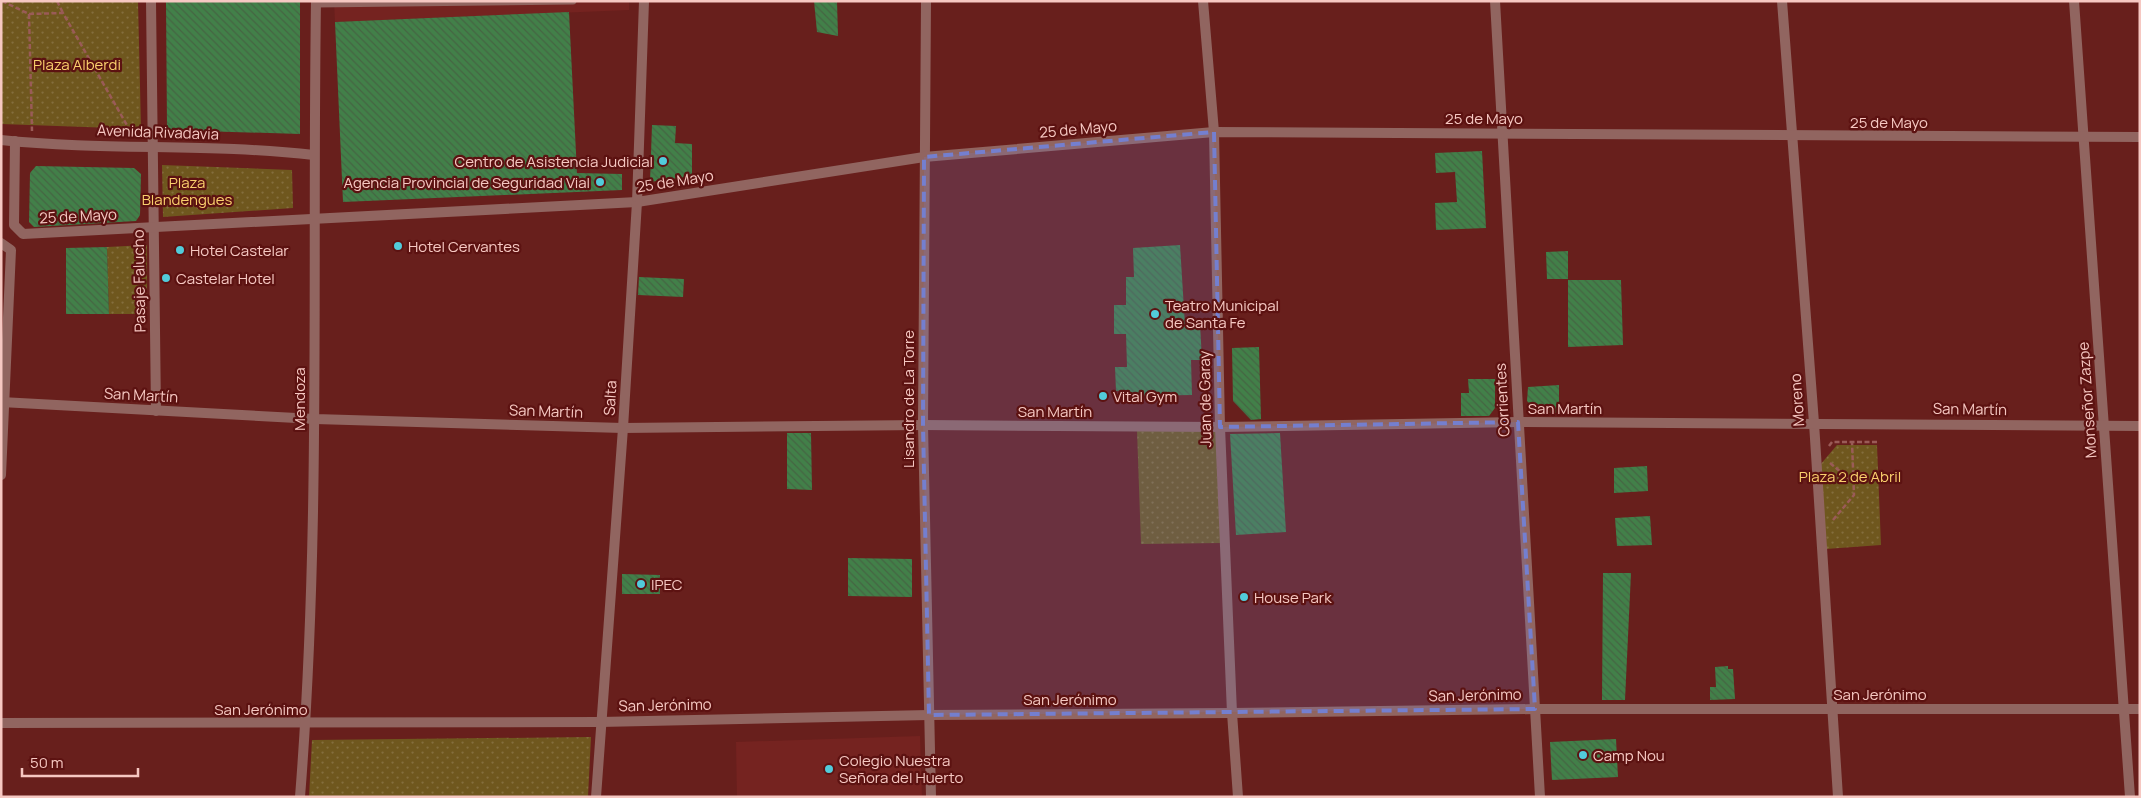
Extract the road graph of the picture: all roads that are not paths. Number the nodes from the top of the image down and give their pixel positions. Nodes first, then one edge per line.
1 (151, 1) edge
2 (573, 1) edge
3 (644, 1) edge
4 (926, 1) edge
5 (1203, 1) edge
6 (1495, 1) edge
7 (1782, 1) edge
8 (2074, 1) edge
9 (316, 3) edge
10 (1214, 132) junction
11 (1502, 133) junction
12 (1791, 136) junction
13 (2083, 137) junction
14 (2140, 137) edge
15 (1, 140) edge
16 (15, 141) junction
17 (152, 148) junction
18 (314, 155) junction
19 (924, 157) junction
20 (637, 202) junction
21 (314, 219) junction
22 (153, 227) junction
23 (1, 243) edge
24 (4, 402) edge
25 (156, 411) junction
26 (315, 420) junction
27 (1518, 422) junction
28 (1814, 423) junction
29 (923, 425) junction
30 (1220, 426) junction
31 (2104, 426) junction
32 (2140, 426) edge
33 (623, 428) junction
34 (1, 475) edge
35 (1834, 708) junction
36 (1534, 709) junction
37 (2125, 709) junction
38 (2140, 709) edge
39 (1232, 713) junction
40 (929, 715) junction
41 (600, 722) junction
42 (1, 723) edge
43 (306, 724) junction
44 (300, 797) edge
45 (596, 797) edge
46 (932, 797) edge
47 (1238, 797) edge
48 (1540, 797) edge
49 (1838, 797) edge
50 (2130, 797) edge

1 - 17 street, Pasaje Falucho
2 - 9 lane
3 - 20 street, Salta
4 - 19 street, Lisandro de La Torre
5 - 10 street, Juan de Garay
6 - 11 street, Corrientes
7 - 12 street, Moreno
8 - 13 street, Monseñor Zazpe
9 - 18 street, Mendoza
10 - 11 street, 25 de Mayo
10 - 19 street, 25 de Mayo
10 - 30 street, Juan de Garay
11 - 12 street, 25 de Mayo
11 - 27 street, Corrientes
12 - 13 street, 25 de Mayo
12 - 28 street, Moreno
13 - 14 street, 25 de Mayo
13 - 31 street, Monseñor Zazpe
15 - 16 street, Avenida Rivadavia
16 - 17 street, Avenida Rivadavia
16 - 22 street, 25 de Mayo
17 - 18 street, Avenida Rivadavia
17 - 22 street, Pasaje Falucho
18 - 21 street, Mendoza
19 - 20 street, 25 de Mayo
19 - 29 street, Lisandro de La Torre
20 - 21 street, 25 de Mayo
20 - 33 street, Salta
21 - 22 street, 25 de Mayo
21 - 26 street, Mendoza
22 - 25 street, Pasaje Falucho
23 - 24 street
24 - 25 street, San Martín
24 - 34 street
25 - 26 street, San Martín
26 - 33 street, San Martín
26 - 43 street, Mendoza
27 - 28 street, San Martín
27 - 30 street, San Martín
27 - 36 street, Corrientes
28 - 31 street, San Martín
28 - 35 street, Moreno
29 - 30 street, San Martín
29 - 33 street, San Martín
29 - 40 street, Lisandro de La Torre
30 - 39 street, Juan de Garay
31 - 32 street, San Martín
31 - 37 street, Monseñor Zazpe
33 - 41 street, Salta
35 - 36 street, San Jerónimo
35 - 37 street, San Jerónimo
35 - 49 street, Moreno
36 - 39 street, San Jerónimo
36 - 48 street, Corrientes
37 - 38 street, San Jerónimo
37 - 50 street, Monseñor Zazpe
39 - 40 street, San Jerónimo
39 - 47 street, Juan de Garay
40 - 41 street, San Jerónimo
40 - 46 street, Lisandro de La Torre
41 - 43 street, San Jerónimo
41 - 45 street, Salta
42 - 43 street, San Jerónimo
43 - 44 street, Mendoza

